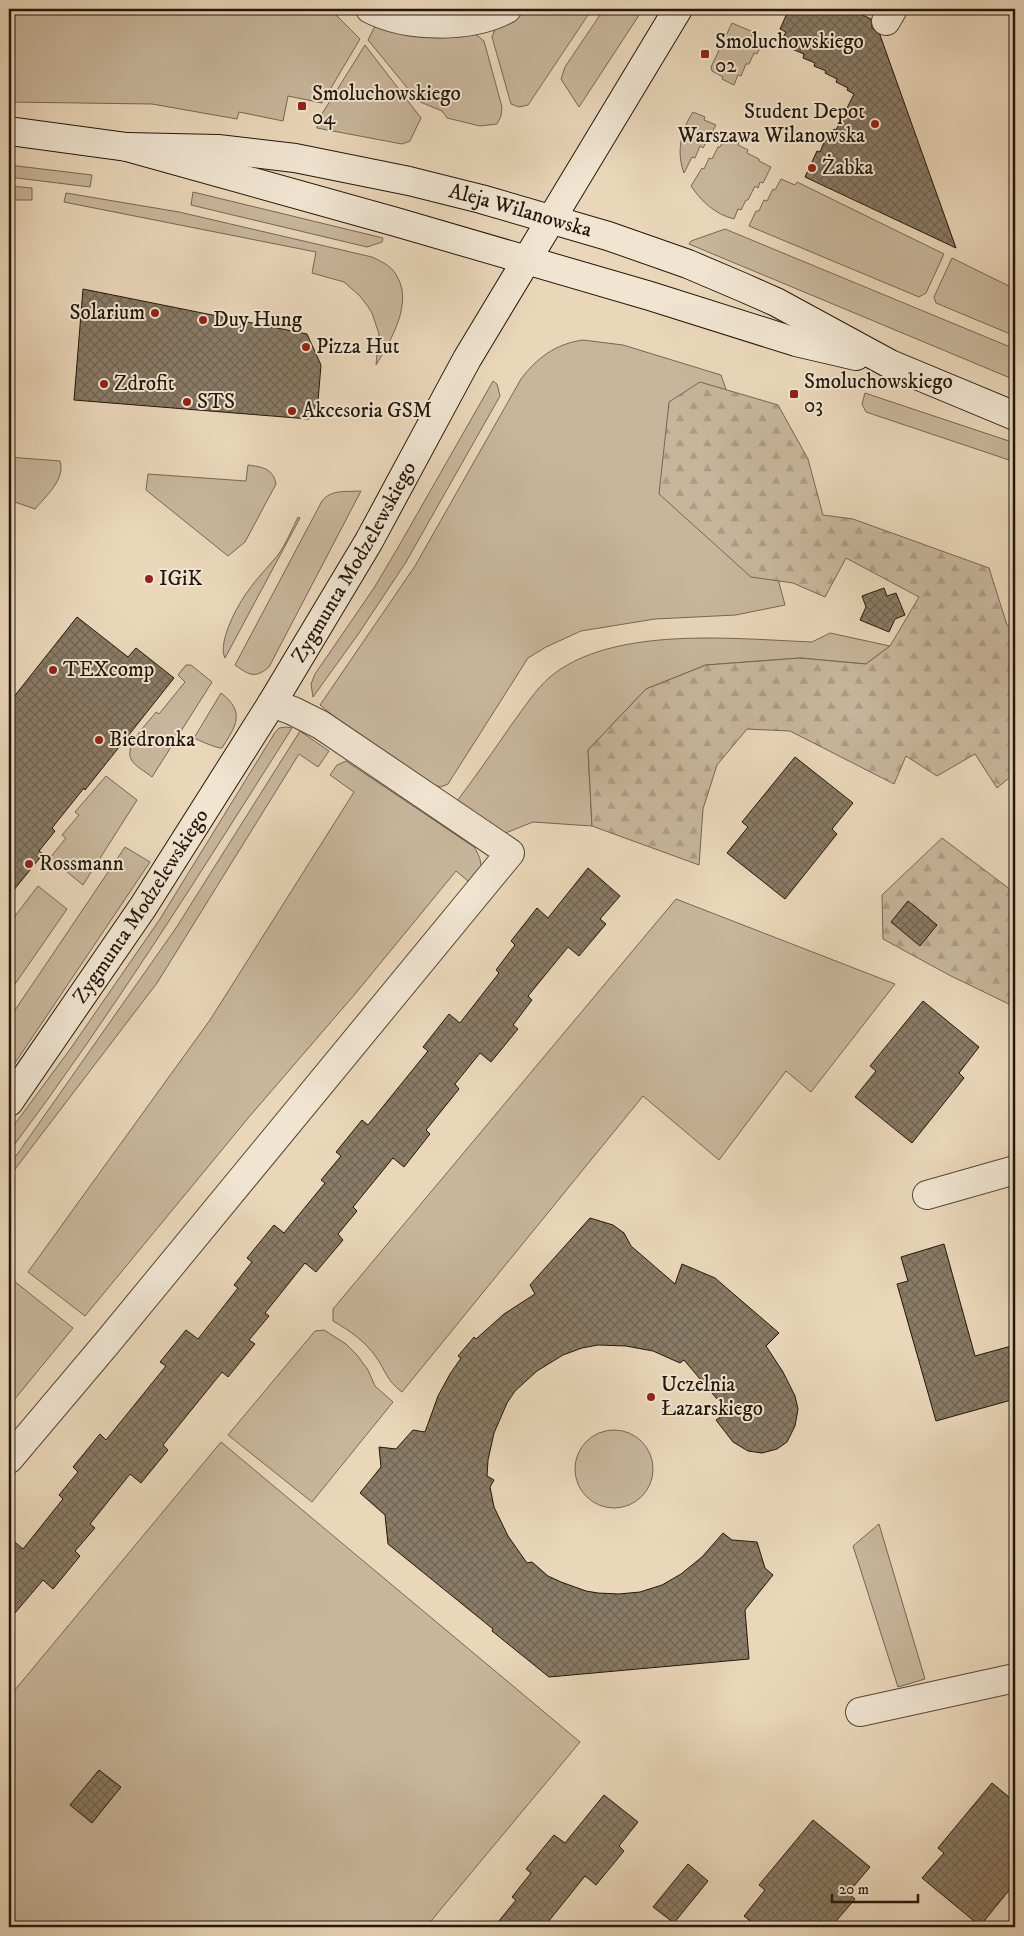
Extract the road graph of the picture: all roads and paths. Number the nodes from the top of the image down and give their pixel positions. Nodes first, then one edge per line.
1 (370, 9) edge
2 (507, 9) edge
3 (678, 9) edge
4 (9, 132) edge
5 (127, 147) junction
6 (550, 219) junction
7 (526, 259) junction
8 (890, 364) junction
9 (1015, 416) edge
10 (272, 703) junction
11 (9, 1102) edge
12 (1015, 1170) edge
13 (927, 1195) dead end
14 (9, 1459) edge
15 (1015, 1678) edge
16 (860, 1712) dead end

1 - 2 street
3 - 6 street, Zygmunta Modzelewskiego
4 - 5 street, Aleja Wilanowska
5 - 6 street, Aleja Wilanowska
5 - 7 street, Aleja Wilanowska
6 - 7 street, Zygmunta Modzelewskiego
6 - 8 street, Aleja Wilanowska
7 - 8 street, Aleja Wilanowska
7 - 10 street, Zygmunta Modzelewskiego
8 - 9 street, Aleja Wilanowska
10 - 11 street, Zygmunta Modzelewskiego
10 - 14 street
12 - 13 street
15 - 16 street

